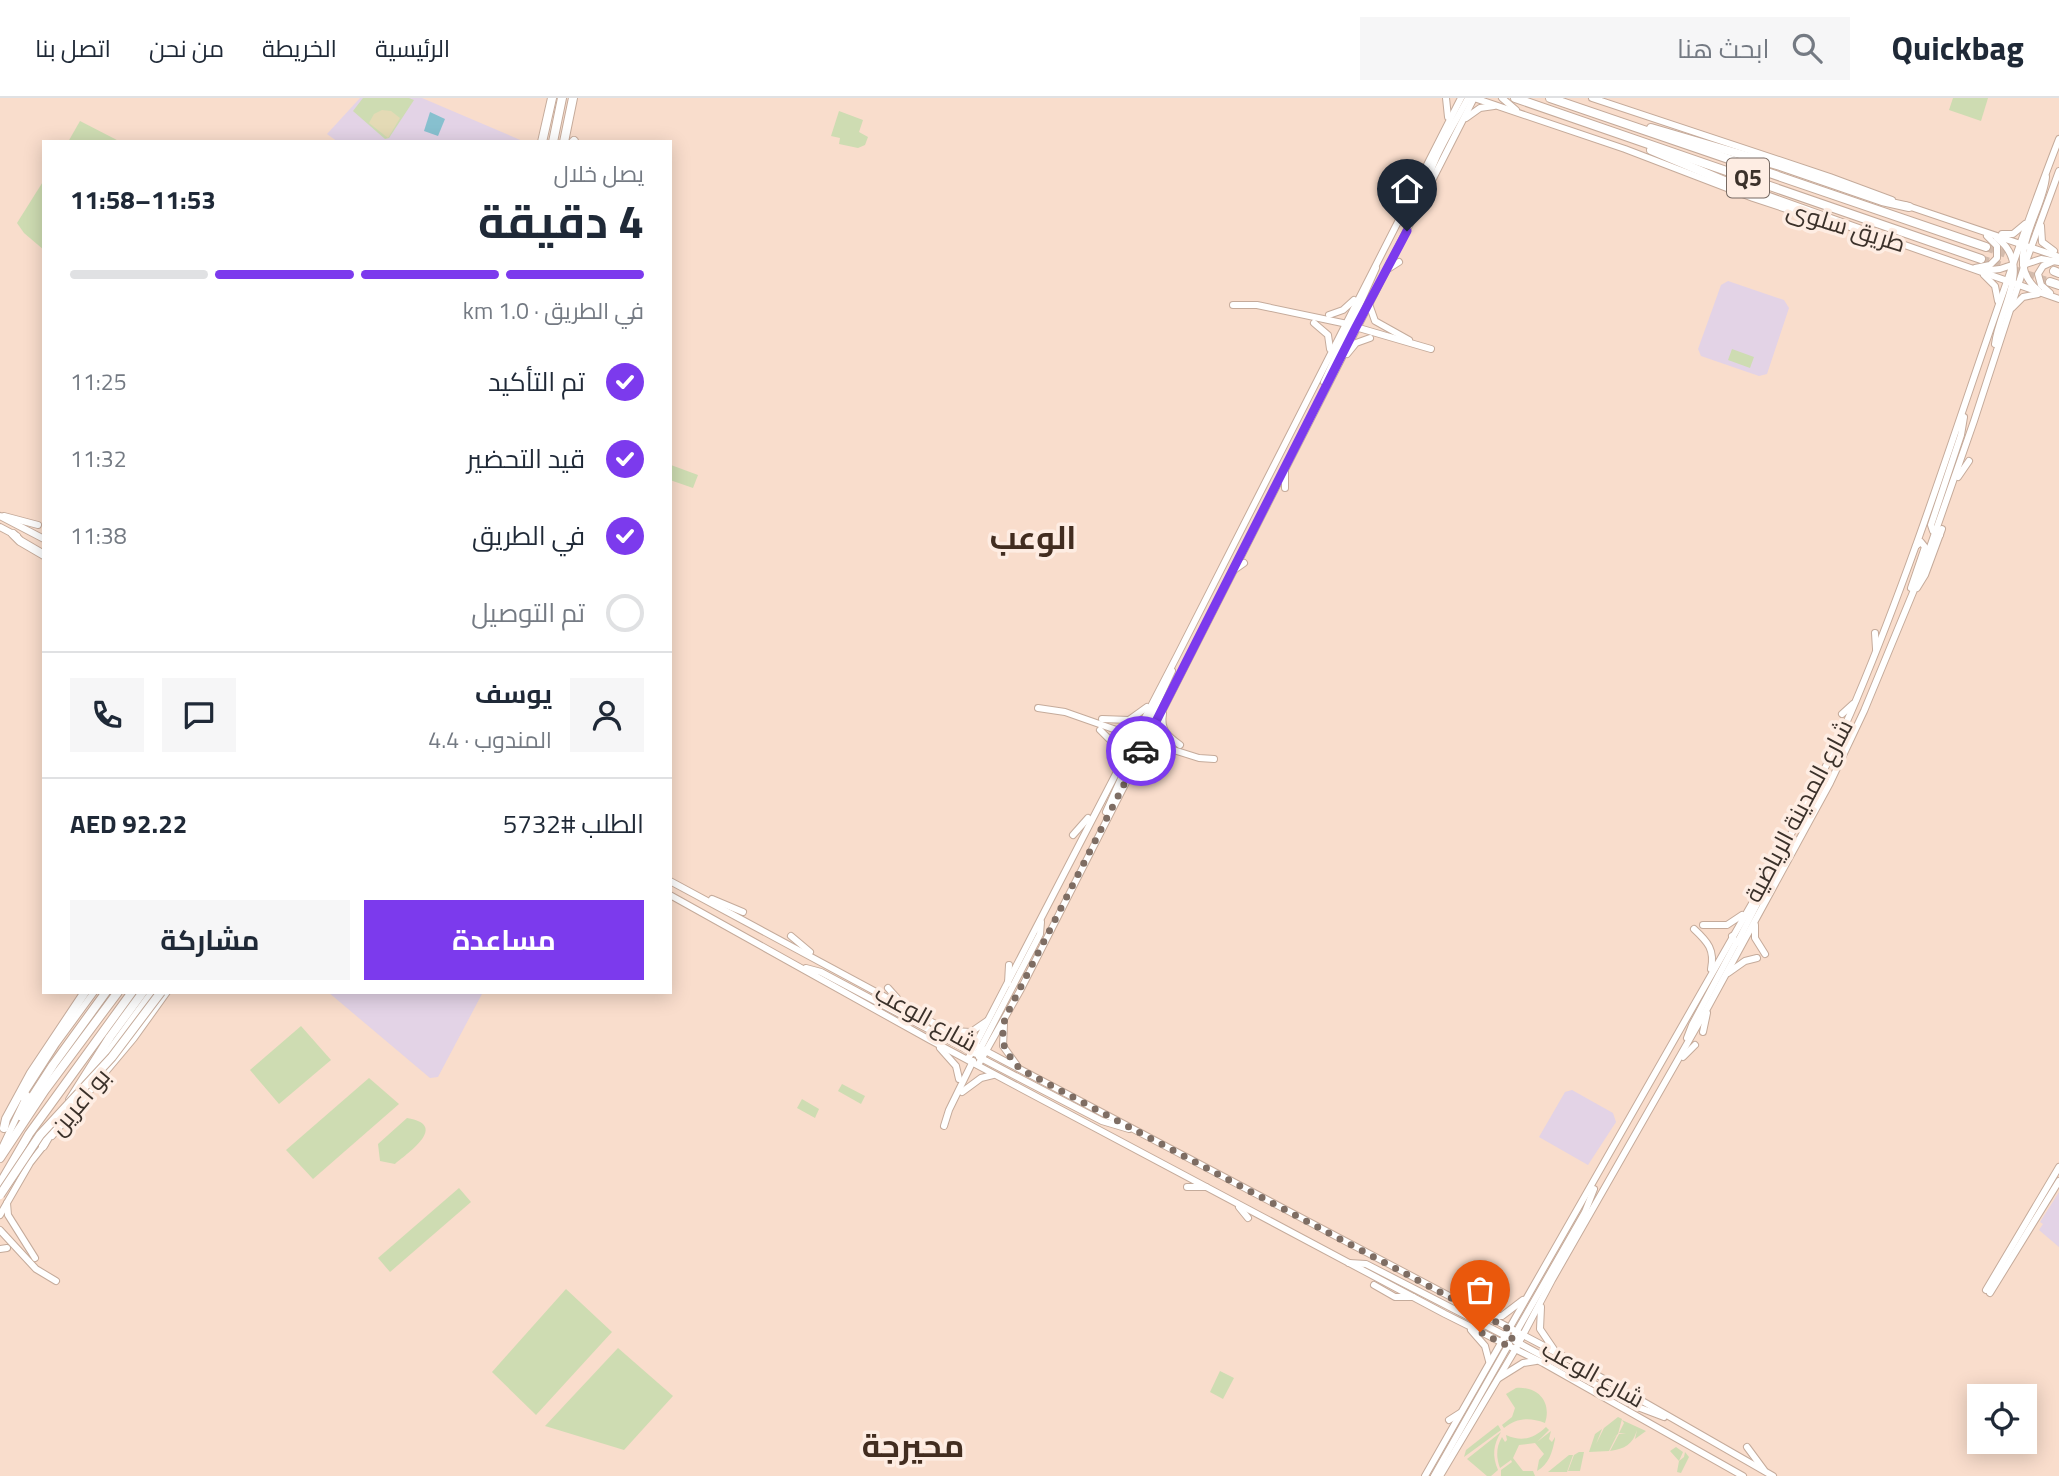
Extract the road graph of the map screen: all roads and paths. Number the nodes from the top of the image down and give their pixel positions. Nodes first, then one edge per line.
1 (552, 98) edge
2 (562, 98) edge
3 (573, 98) edge
4 (1446, 98) edge
5 (1461, 98) edge
6 (1468, 98) edge
7 (1474, 98) edge
8 (1490, 98) edge
9 (1502, 98) edge
10 (1514, 98) edge
11 (1550, 98) edge
12 (1585, 98) edge
13 (1594, 99) edge
14 (1499, 106) junction
15 (1522, 114) junction
16 (1465, 119) junction
17 (1448, 123) junction
18 (1625, 123) junction
19 (1620, 134) junction
20 (2059, 139) edge
21 (542, 140) edge
22 (553, 140) edge
23 (564, 140) edge
24 (1425, 168) junction
25 (2059, 171) edge
26 (2046, 172) junction
27 (1407, 186) dead end
28 (1427, 192) junction
29 (1402, 197) dead end
30 (1909, 207) junction
31 (1399, 217) junction
32 (2041, 219) junction
33 (2027, 222) junction
34 (1961, 224) junction
35 (1974, 228) junction
36 (1993, 235) junction
37 (1881, 237) junction
38 (2025, 246) junction
39 (1986, 247) tunnel mouth
40 (1380, 253) junction
41 (2058, 258) edge
42 (1981, 259) tunnel mouth
43 (1399, 262) dead end
44 (2018, 265) junction
45 (1386, 270) junction
46 (1973, 270) junction
47 (2012, 283) junction
48 (1361, 290) junction
49 (2044, 294) junction
50 (2058, 298) edge
51 (1998, 302) junction
52 (1369, 303) junction
53 (1233, 305) dead end
54 (2008, 312) junction
55 (1329, 315) dead end
56 (1314, 323) dead end
57 (1350, 325) junction
58 (1370, 338) dead end
59 (1409, 340) dead end
60 (1431, 349) dead end
61 (1329, 354) junction
62 (1994, 356) junction
63 (1323, 394) junction
64 (1966, 400) junction
65 (1945, 443) dead end
66 (1969, 461) dead end
67 (1285, 467) junction
68 (1944, 467) junction
69 (1285, 488) dead end
70 (1948, 494) junction
71 (0, 516) edge
72 (38, 525) dead end
73 (0, 527) edge
74 (1939, 532) junction
75 (13, 534) joint
76 (42, 538) edge
77 (1916, 546) junction
78 (42, 552) edge
79 (1244, 563) dead end
80 (1232, 571) junction
81 (1908, 603) junction
82 (1875, 633) dead end
83 (1876, 651) junction
84 (1177, 656) junction
85 (1857, 700) junction
86 (1166, 702) junction
87 (1152, 703) junction
88 (1038, 708) dead end
89 (1842, 714) dead end
90 (1102, 719) dead end
91 (1100, 730) dead end
92 (1140, 739) junction
93 (1180, 745) dead end
94 (1169, 756) dead end
95 (1214, 759) dead end
96 (1116, 770) junction
97 (1129, 776) junction
98 (1095, 812) junction
99 (1102, 827) junction
100 (1073, 835) dead end
101 (1782, 851) junction
102 (672, 881) edge
103 (672, 896) edge
104 (743, 912) dead end
105 (1746, 912) junction
106 (1042, 916) junction
107 (1756, 919) junction
108 (1061, 923) dead end
109 (1703, 925) dead end
110 (774, 927) dead end
111 (760, 929) junction
112 (1694, 929) dead end
113 (1048, 934) junction
114 (791, 936) dead end
115 (1732, 936) junction
116 (1740, 949) junction
117 (1765, 954) dead end
118 (1757, 958) dead end
119 (822, 962) junction
120 (1009, 964) dead end
121 (801, 968) junction
122 (1726, 974) junction
123 (1709, 976) junction
124 (1008, 983) junction
125 (888, 988) dead end
126 (86, 994) edge
127 (93, 994) edge
128 (99, 994) edge
129 (105, 994) edge
130 (117, 994) edge
131 (131, 994) edge
132 (142, 994) edge
133 (152, 994) edge
134 (159, 994) edge
135 (166, 994) edge
136 (906, 1006) junction
137 (1708, 1007) junction
138 (991, 1017) junction
139 (1005, 1018) junction
140 (948, 1031) junction
141 (1703, 1032) dead end
142 (930, 1040) junction
143 (1695, 1045) dead end
144 (1684, 1050) junction
145 (976, 1055) junction
146 (1676, 1063) junction
147 (1020, 1069) junction
148 (1003, 1078) junction
149 (959, 1079) dead end
150 (29, 1086) junction
151 (962, 1092) dead end
152 (83, 1098) junction
153 (31, 1100) junction
154 (944, 1126) dead end
155 (1135, 1130) junction
156 (2, 1131) edge
157 (16, 1132) junction
158 (43, 1146) junction
159 (0, 1152) edge
160 (0, 1158) edge
161 (2059, 1167) edge
162 (1595, 1180) junction
163 (2059, 1181) edge
164 (0, 1186) edge
165 (1186, 1187) dead end
166 (1206, 1187) junction
167 (15, 1188) junction
168 (4, 1198) edge
169 (1236, 1202) junction
170 (0, 1206) edge
171 (0, 1215) edge
172 (1248, 1218) dead end
173 (0, 1230) edge
174 (35, 1258) dead end
175 (1348, 1263) junction
176 (56, 1281) dead end
177 (1374, 1285) dead end
178 (1413, 1297) junction
179 (1528, 1297) junction
180 (1542, 1301) junction
181 (1480, 1314) junction
182 (1464, 1324) junction
183 (1512, 1339) junction
184 (1556, 1352) junction
185 (1543, 1363) junction
186 (1488, 1368) junction
187 (1497, 1379) junction
188 (1462, 1412) junction
189 (1640, 1418) junction
190 (1673, 1419) junction
191 (1449, 1420) dead end
192 (1626, 1420) dead end
193 (1747, 1447) dead end
194 (1702, 1460) dead end
195 (1718, 1462) junction
196 (1765, 1472) junction
197 (1425, 1476) edge
198 (1434, 1476) edge
199 (1440, 1476) edge
200 (1743, 1476) edge
201 (1773, 1476) edge

1 - 21 highway
2 - 22 highway
3 - 23 highway
4 - 17 main road
5 - 17 main road
6 - 28 main road
7 - 14 main road, طريق سلوى
7 - 16 main road
8 - 14 main road
9 - 15 main road
10 - 19 highway, طريق سلوى / Q5
11 - 18 highway, طريق سلوى / Q5
12 - 13 main road, طريق سلوى
13 - 30 main road, طريق سلوى
14 - 15 main road, طريق سلوى
14 - 16 main road
15 - 37 main road, طريق سلوى
16 - 28 main road
17 - 24 main road
18 - 30 highway
18 - 39 highway, طريق سلوى / Q5
19 - 37 highway
19 - 42 highway, طريق سلوى / Q5
20 - 26 main road
24 - 27 main road
24 - 31 main road
25 - 32 main road
26 - 33 main road
26 - 38 main road
28 - 45 main road
29 - 31 main road
30 - 34 main road, طريق سلوى
31 - 40 main road
32 - 38 main road
32 - 41 main road
33 - 34 main road
33 - 38 main road
34 - 35 main road, طريق سلوى
35 - 36 main road, طريق سلوى
35 - 46 main road
36 - 38 main road, طريق سلوى
36 - 44 main road
37 - 46 main road, طريق سلوى
38 - 41 main road, طريق سلوى
38 - 44 main road, شارع المدينة الرياضية
38 - 44 main road, شارع المدينة الرياضية
40 - 48 main road
40 - 57 main road
41 - 44 main road
41 - 50 main road
43 - 45 main road
44 - 46 main road
44 - 47 main road, شارع المدينة الرياضية
44 - 47 main road, شارع المدينة الرياضية
44 - 49 main road
45 - 52 main road
46 - 47 main road, طريق سلوى
46 - 51 main road
47 - 49 main road, طريق سلوى
47 - 51 main road, شارع المدينة الرياضية
47 - 54 main road, شارع المدينة الرياضية
47 - 62 main road
48 - 55 main road
48 - 57 main road
49 - 50 main road, طريق سلوى
49 - 54 main road
51 - 64 main road, شارع المدينة الرياضية
52 - 57 main road
52 - 59 main road
53 - 57 main road
54 - 62 main road, شارع المدينة الرياضية
56 - 61 main road
57 - 60 main road
57 - 61 main road
57 - 63 main road
58 - 63 main road
61 - 84 main road
62 - 70 main road, شارع المدينة الرياضية
63 - 67 main road
64 - 68 main road, شارع المدينة الرياضية
64 - 74 main road
65 - 68 main road
66 - 70 main road
67 - 69 main road
67 - 80 main road
68 - 77 main road, شارع المدينة الرياضية
70 - 74 main road, شارع المدينة الرياضية
71 - 72 main road
71 - 76 main road
73 - 75 main road
74 - 81 main road, شارع المدينة الرياضية
75 - 78 highway
77 - 81 main road
77 - 83 main road, شارع المدينة الرياضية
79 - 80 main road
80 - 86 main road
81 - 107 main road, شارع المدينة الرياضية
82 - 83 main road
83 - 85 main road, شارع المدينة الرياضية
84 - 87 main road
84 - 92 main road
85 - 89 main road
85 - 101 main road, شارع المدينة الرياضية
86 - 92 main road
86 - 93 main road
87 - 90 main road
87 - 92 main road
88 - 92 main road
91 - 96 main road
92 - 95 main road
92 - 96 main road
92 - 97 main road
92 - 99 main road
94 - 97 main road
96 - 98 main road
97 - 99 main road
98 - 100 main road
98 - 106 main road
99 - 113 main road
101 - 105 main road, شارع المدينة الرياضية
101 - 116 main road
102 - 104 main road
102 - 111 main road, شارع الوعب
103 - 121 main road, شارع الوعب
105 - 109 main road
105 - 115 main road, شارع المدينة الرياضية
106 - 124 main road
106 - 145 main road
107 - 116 main road, شارع المدينة الرياضية
107 - 117 main road
108 - 113 main road
110 - 111 main road
111 - 119 main road, شارع الوعب
112 - 123 main road
113 - 139 main road
114 - 119 main road
115 - 123 main road, شارع المدينة الرياضية
115 - 144 main road
116 - 122 main road, شارع المدينة الرياضية
118 - 122 main road
119 - 136 main road, شارع الوعب
120 - 124 main road
121 - 142 main road, شارع الوعب
121 - 145 main road
122 - 137 main road, شارع المدينة الرياضية
123 - 162 main road, شارع المدينة الرياضية
124 - 138 main road
125 - 136 main road
126 - 156 highway
127 - 150 main road, بو اعرين
128 - 153 highway
129 - 153 highway
130 - 157 highway
131 - 164 highway, بو اعرين
132 - 158 highway
133 - 152 highway
134 - 168 highway, bridge
135 - 152 main road, بو اعرين
136 - 140 main road, شارع الوعب
137 - 141 main road
137 - 144 main road, شارع المدينة الرياضية
138 - 140 main road
138 - 145 main road
139 - 145 main road
139 - 147 main road
140 - 145 main road, شارع الوعب
142 - 145 main road, شارع الوعب
142 - 149 main road
143 - 146 main road
144 - 146 main road, شارع المدينة الرياضية
145 - 147 main road, شارع الوعب
145 - 148 main road, شارع الوعب
145 - 154 main road
145 - 155 main road
146 - 180 main road, شارع المدينة الرياضية
147 - 155 main road, شارع الوعب
148 - 151 main road
148 - 166 main road, شارع الوعب
150 - 156 main road, بو اعرين
150 - 159 main road
152 - 158 main road, بو اعرين
153 - 157 highway, بو اعرين
155 - 181 main road, شارع الوعب
157 - 160 highway, بو اعرين
158 - 167 main road, بو اعرين
161 - 163 main road
162 - 179 main road, شارع المدينة الرياضية
162 - 183 main road
164 - 167 main road
165 - 166 main road
166 - 169 main road, شارع الوعب
167 - 168 main road, بو اعرين
168 - 170 main road
168 - 171 main road, بو اعرين
168 - 174 main road
169 - 172 main road
169 - 175 main road, شارع الوعب
173 - 176 main road
175 - 178 main road, شارع الوعب
175 - 183 main road
177 - 178 main road
178 - 182 main road, شارع الوعب
179 - 181 main road
179 - 183 main road, شارع المدينة الرياضية
180 - 183 main road, شارع المدينة الرياضية
180 - 184 main road
181 - 183 main road, شارع الوعب
182 - 183 main road, شارع الوعب
182 - 186 main road
183 - 184 main road, شارع الوعب
183 - 185 main road, شارع الوعب
183 - 186 main road
183 - 187 main road
183 - 190 main road
183 - 198 main road
184 - 190 main road, شارع الوعب
185 - 187 main road
185 - 189 main road, شارع الوعب
186 - 188 main road
187 - 199 main road
188 - 191 main road
188 - 197 main road
189 - 192 main road
189 - 195 main road, شارع الوعب
190 - 196 main road, شارع الوعب
193 - 196 main road
194 - 195 main road
195 - 200 main road, شارع الوعب
196 - 201 main road, شارع الوعب

